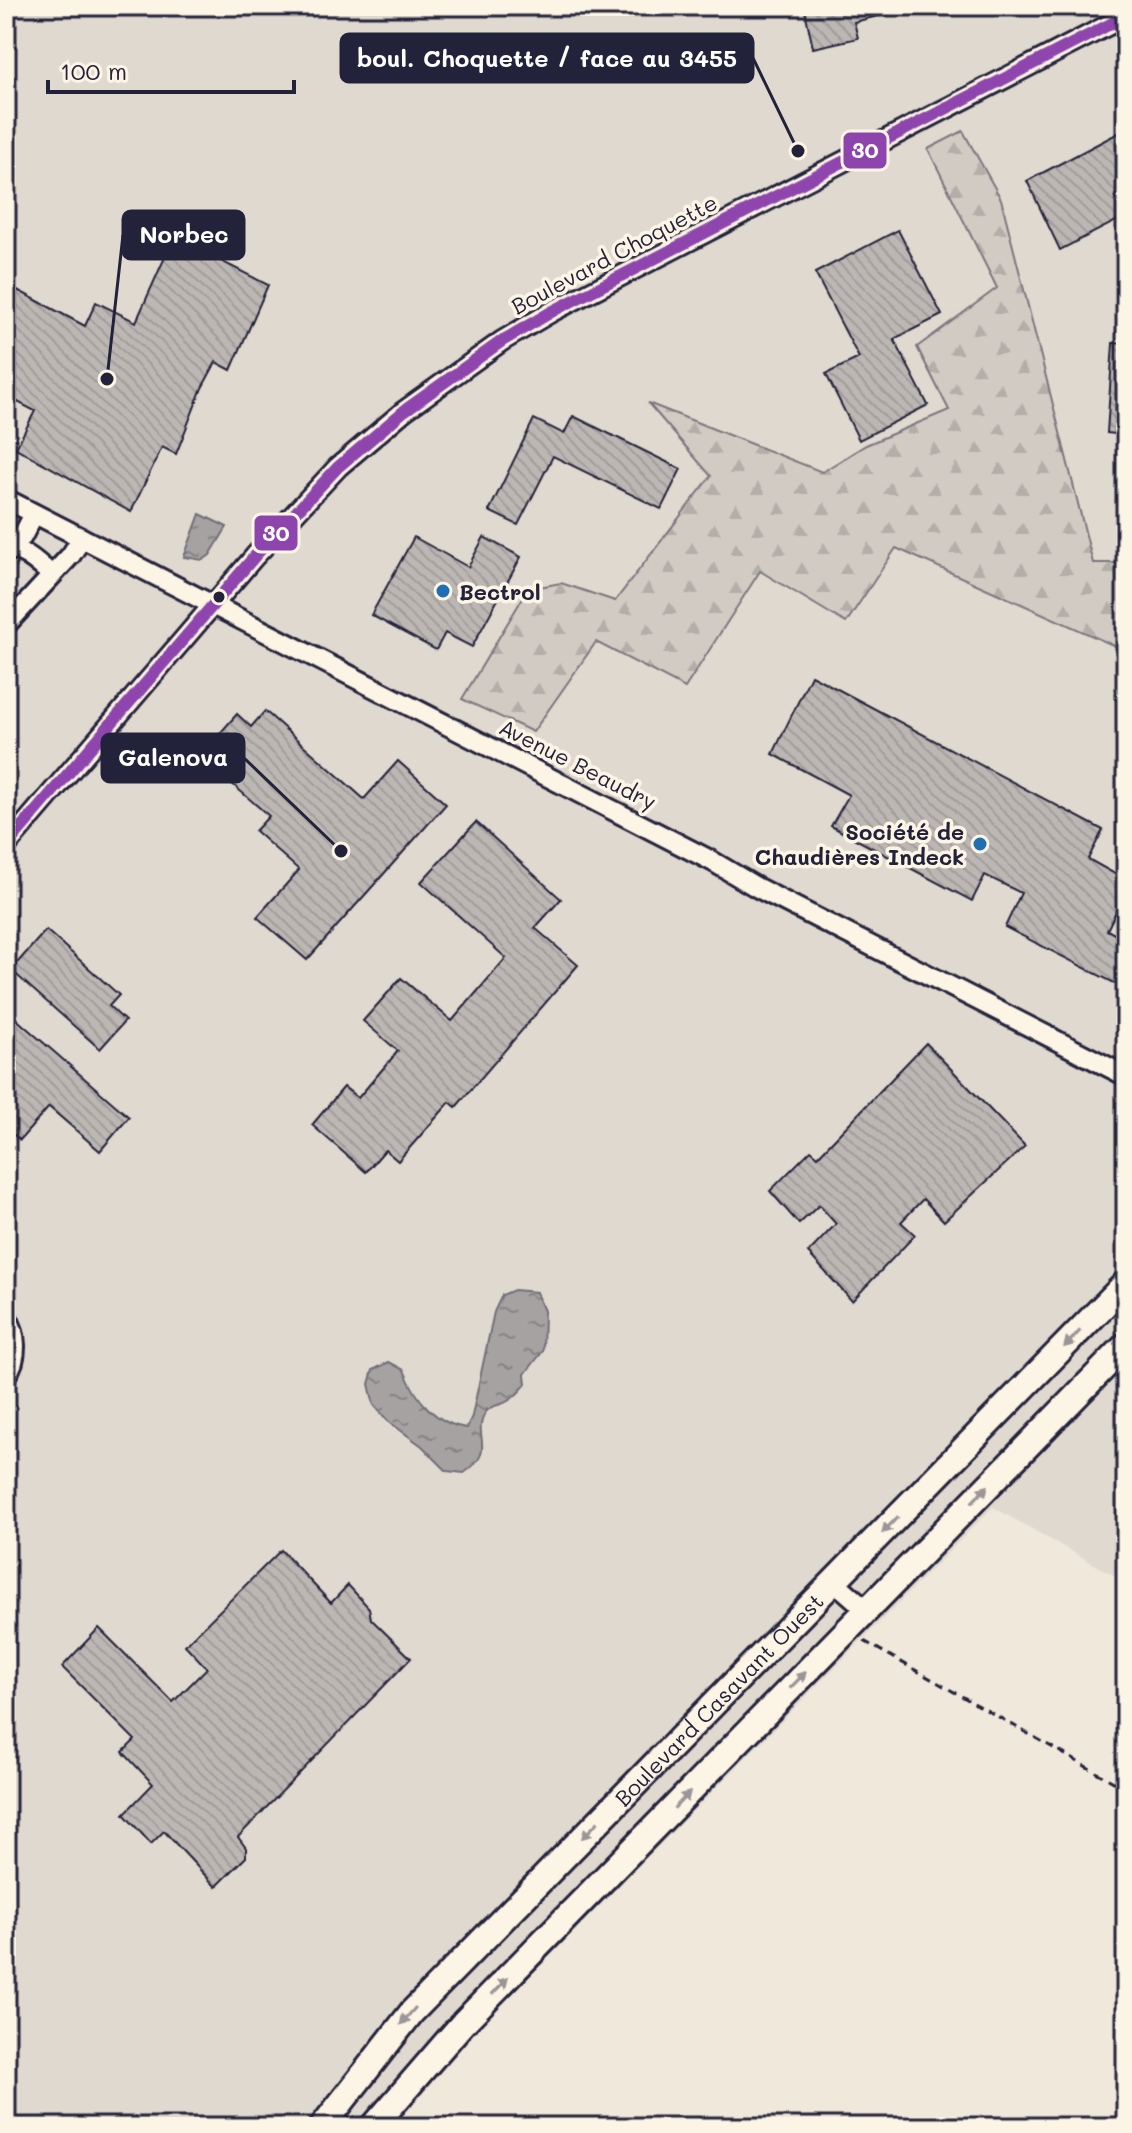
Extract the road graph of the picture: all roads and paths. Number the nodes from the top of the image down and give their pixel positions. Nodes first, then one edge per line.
1 (1126, 16) edge
2 (6, 499) edge
3 (34, 514) junction
4 (82, 538) junction
5 (7, 549) edge
6 (52, 575) junction
7 (215, 605) junction
8 (6, 625) edge
9 (6, 846) edge
10 (1126, 1076) edge
11 (1126, 1283) edge
12 (6, 1316) edge
13 (1126, 1345) edge
14 (6, 1375) edge
15 (835, 1582) junction
16 (867, 1610) junction
17 (846, 1631) junction
18 (1126, 1789) edge
19 (322, 2127) edge
20 (373, 2127) edge

1 - 7 street, Boulevard Choquette
2 - 3 street, Avenue Beaudry
3 - 4 street, Avenue Beaudry
3 - 5 street
4 - 6 street
4 - 7 street, Avenue Beaudry
5 - 6 street
6 - 8 street
7 - 9 street, Boulevard Choquette
7 - 10 street, Avenue Beaudry
11 -> 15 main road, Boulevard Casavant Ouest
12 - 14 street
16 -> 13 main road, Boulevard Casavant Ouest
15 - 16 street
15 -> 19 main road, Boulevard Casavant Ouest
16 - 17 main road, Boulevard Casavant Ouest
17 - 18 path
20 -> 17 main road, Boulevard Casavant Ouest

